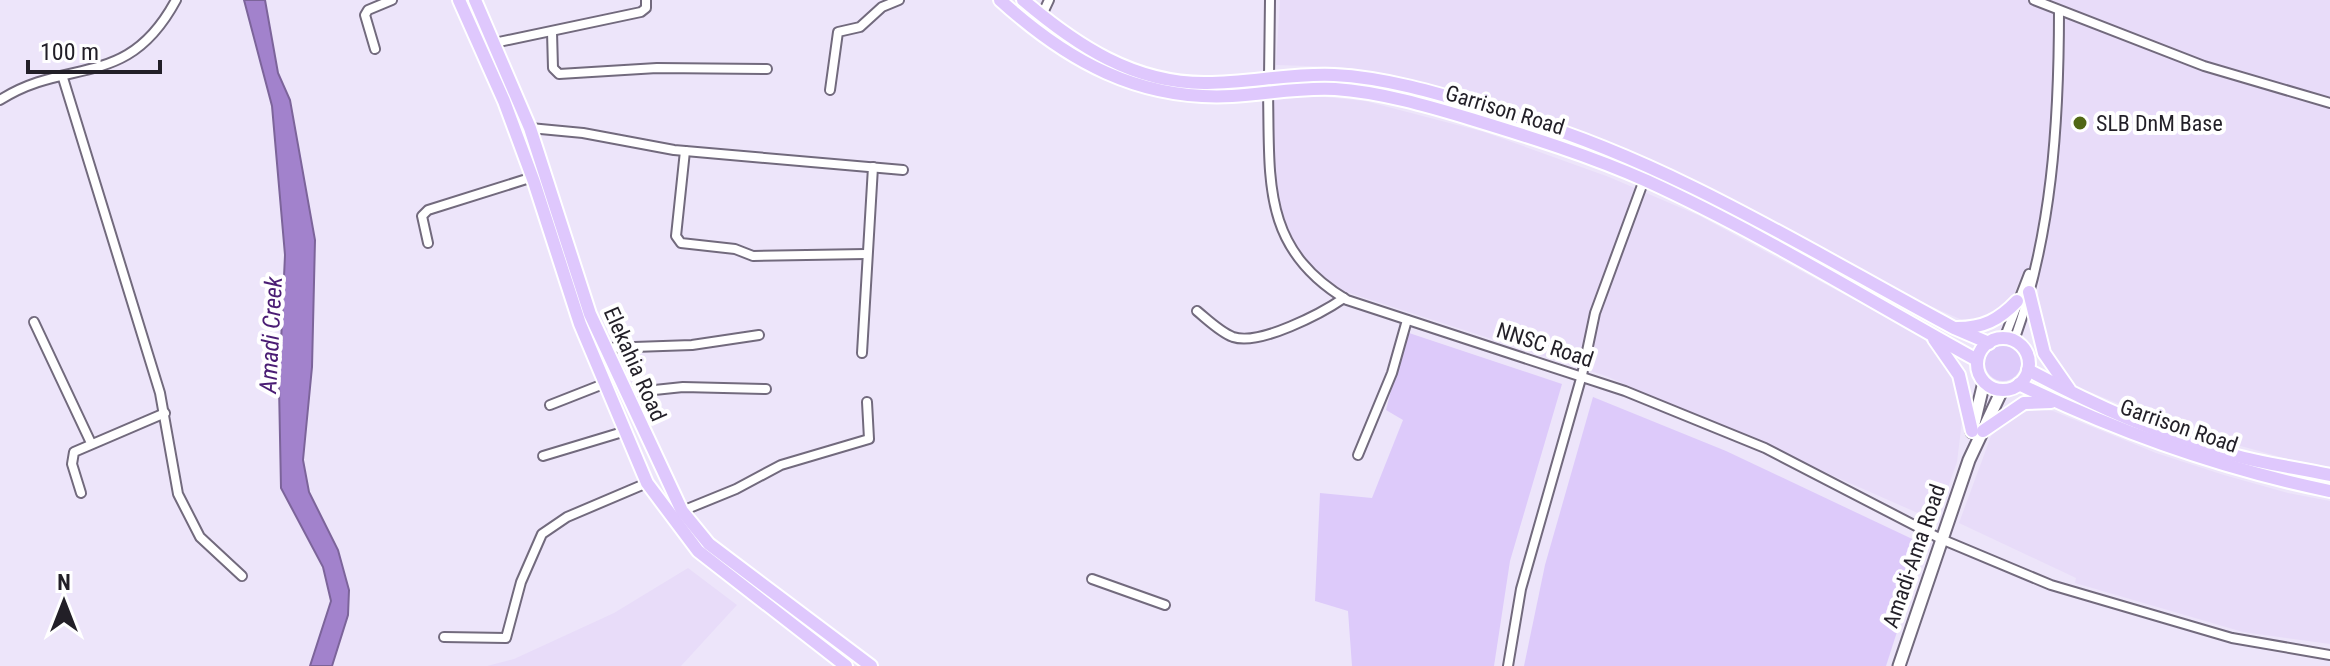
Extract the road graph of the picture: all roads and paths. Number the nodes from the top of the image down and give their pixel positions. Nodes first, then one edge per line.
1 (176, 0) edge
2 (392, 0) edge
3 (459, 0) edge
4 (475, 0) edge
5 (646, 0) edge
6 (899, 0) edge
7 (1000, 0) edge
8 (1023, 0) edge
9 (1049, 0) edge
10 (1270, 0) edge
11 (2034, 0) edge
12 (2059, 11) junction
13 (1042, 15) junction
14 (552, 32) junction
15 (494, 43) junction
16 (375, 49) dead end
17 (767, 69) dead end
18 (1269, 77) junction
19 (63, 78) junction
20 (830, 90) dead end
21 (1268, 92) junction
22 (0, 100) edge
23 (2330, 103) edge
24 (530, 128) junction
25 (685, 151) junction
26 (873, 167) junction
27 (903, 170) dead end
28 (533, 177) junction
29 (1644, 180) junction
30 (428, 243) dead end
31 (866, 254) junction
32 (2033, 266) junction
33 (2029, 292) junction
34 (1344, 298) junction
35 (2017, 301) junction
36 (1197, 311) dead end
37 (1407, 320) junction
38 (34, 322) dead end
39 (1954, 328) junction
40 (1929, 333) junction
41 (759, 335) dead end
42 (2009, 340) junction
43 (1989, 343) junction
44 (605, 348) junction
45 (862, 353) dead end
46 (1977, 360) junction
47 (2028, 370) junction
48 (1582, 375) junction
49 (1984, 382) junction
50 (606, 383) junction
51 (2019, 384) junction
52 (766, 389) dead end
53 (2002, 390) junction
54 (626, 393) junction
55 (2073, 394) junction
56 (867, 402) dead end
57 (2055, 402) junction
58 (550, 405) dead end
59 (165, 413) junction
60 (626, 431) junction
61 (1978, 431) junction
62 (91, 443) junction
63 (1358, 455) dead end
64 (543, 456) dead end
65 (2330, 475) edge
66 (647, 483) junction
67 (2330, 491) edge
68 (81, 493) dead end
69 (682, 511) junction
70 (1941, 539) junction
71 (242, 576) dead end
72 (1092, 579) dead end
73 (1165, 605) dead end
74 (444, 637) dead end
75 (2330, 655) edge
76 (846, 666) edge
77 (871, 666) edge
78 (1508, 666) edge
79 (1899, 666) edge

1 - 19 street
2 - 16 street
3 - 28 main road, Elekahia Road
4 - 15 main road, Elekahia Road
5 - 14 street
6 - 20 street
7 - 21 main road, Garrison Road
8 - 13 main road, Garrison Road
9 - 13 street
10 - 18 street
11 - 12 street
12 - 23 street
12 - 32 street
13 - 18 main road, Garrison Road
14 - 15 street
14 - 17 street
15 - 24 main road, Elekahia Road
18 - 39 main road, Garrison Road
19 - 22 street
19 - 59 street
21 - 29 main road, Garrison Road
21 - 34 street, NNSC Road
24 - 25 street
24 - 44 main road, Elekahia Road
25 - 26 street
25 - 31 street
26 - 27 street
26 - 31 street
28 - 30 street
28 - 50 main road, Elekahia Road
29 - 40 main road, Garrison Road
29 - 48 street
31 - 45 street
32 - 33 street
32 - 35 street
33 - 42 street
33 - 55 main road
34 - 36 street
34 - 37 street, NNSC Road
35 - 39 main road
35 - 42 street
37 - 48 street, NNSC Road
37 - 63 street
38 - 62 street
39 - 43 main road, Garrison Road
40 - 46 main road, Garrison Road
40 - 61 main road
41 - 44 street
42 - 43 main road
42 - 47 main road
43 - 46 main road
44 - 54 main road, Elekahia Road
46 - 49 main road
47 - 51 main road
47 - 55 main road, Garrison Road
48 - 70 street, NNSC Road
48 - 78 street
49 - 53 main road
49 - 61 street, Amadi-Ama Road
50 - 58 street
50 - 60 main road, Elekahia Road
51 - 53 main road
51 - 57 main road, Garrison Road
52 - 54 street
53 - 61 street, Amadi-Ama Road
54 - 69 main road, Elekahia Road
55 - 65 main road, Garrison Road
56 - 69 street
57 - 61 main road
57 - 67 main road, Garrison Road
59 - 62 street
59 - 71 street
60 - 64 street
60 - 66 main road, Elekahia Road
61 - 70 street, Amadi-Ama Road
62 - 68 street
66 - 74 street
66 - 76 main road, Elekahia Road
69 - 77 main road, Elekahia Road
70 - 75 street, NNSC Road
70 - 79 street, Amadi-Ama Road
72 - 73 street

